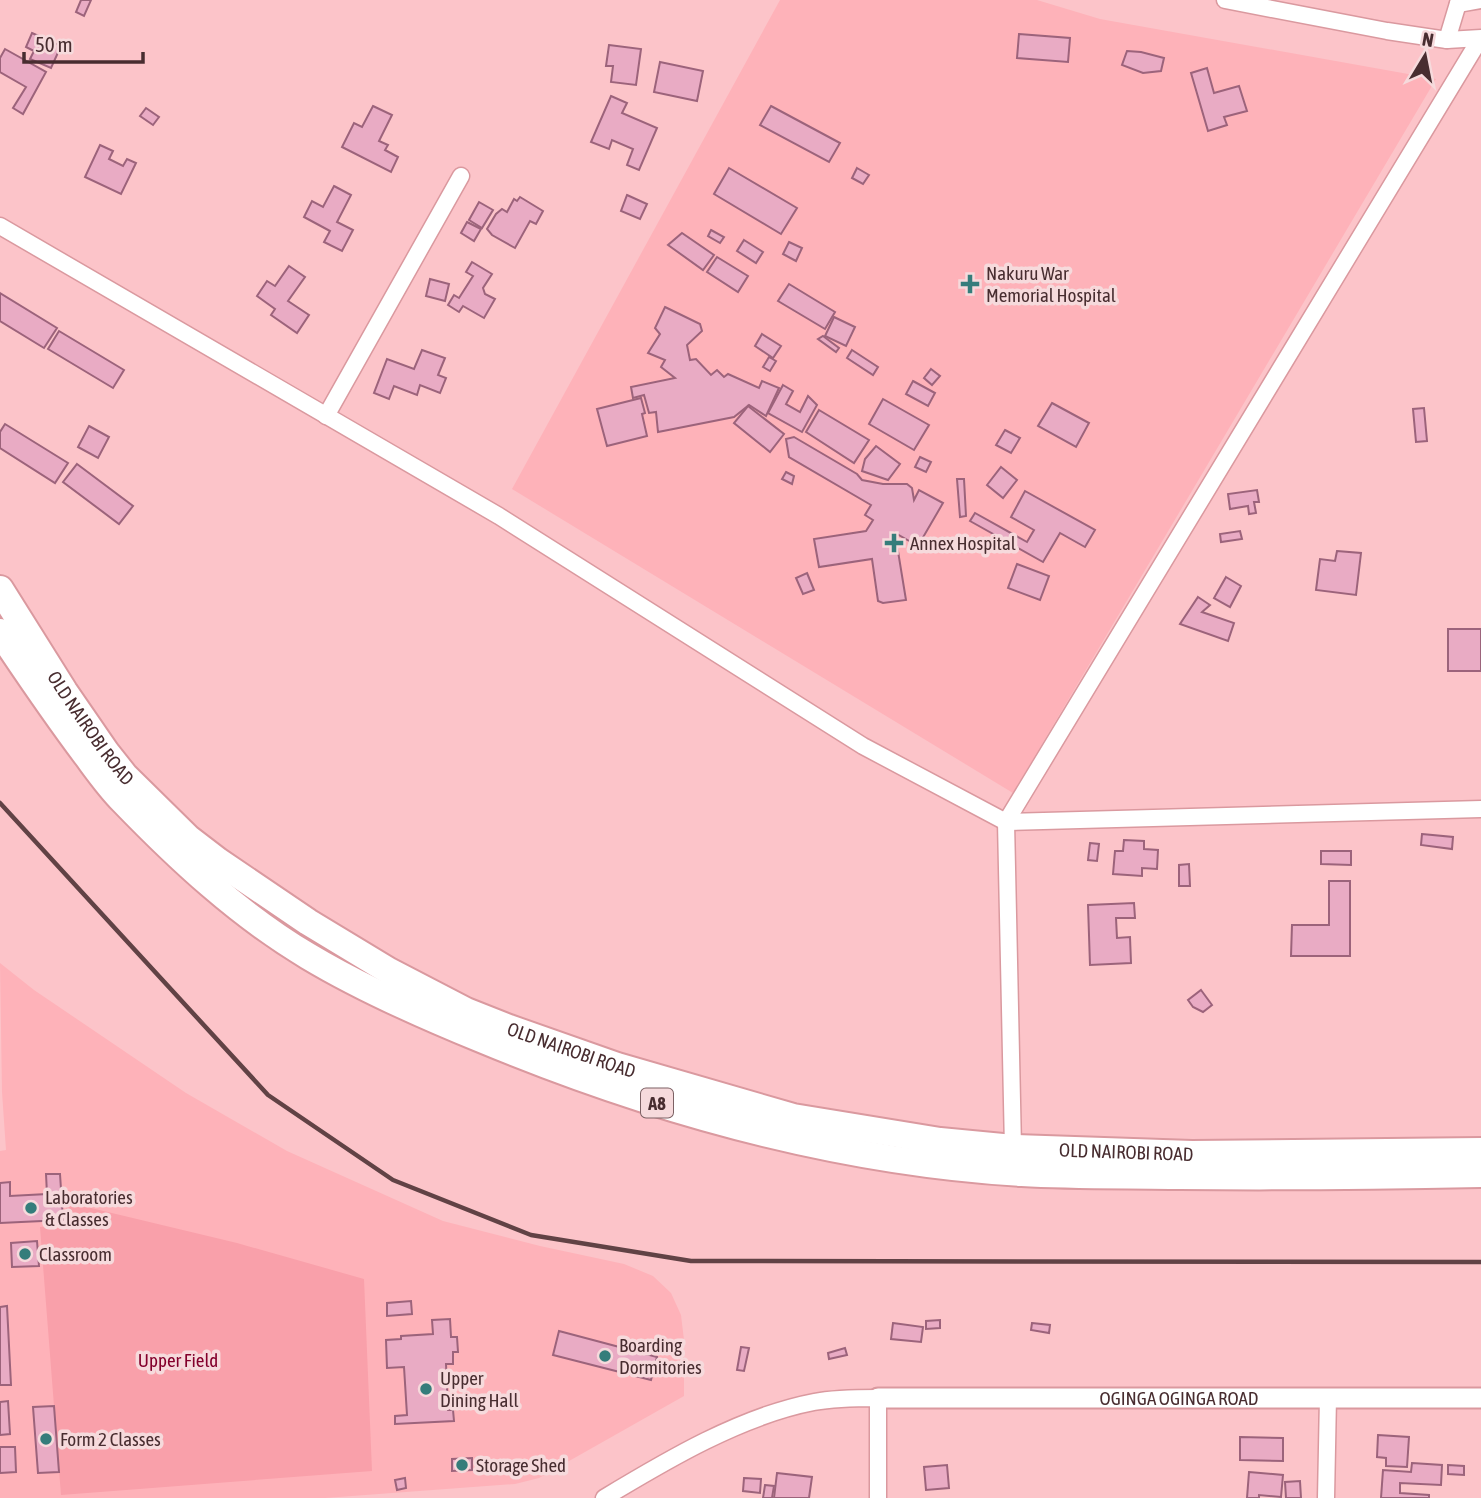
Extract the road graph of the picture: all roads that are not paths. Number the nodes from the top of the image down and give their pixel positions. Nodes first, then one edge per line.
1 (1225, 0) edge
2 (1481, 0) edge
3 (1458, 2) edge
4 (1481, 38) edge
5 (1447, 40) junction
6 (461, 176) dead end
7 (0, 226) edge
8 (326, 415) junction
9 (0, 589) edge
10 (0, 632) edge
11 (1481, 809) edge
12 (1006, 822) junction
13 (1013, 1149) junction
14 (1481, 1151) edge
15 (1481, 1174) edge
16 (1328, 1397) junction
17 (878, 1398) junction
18 (1481, 1398) edge
19 (604, 1498) edge
20 (878, 1498) edge
21 (1326, 1498) edge

1 - 5 street
2 - 3 street
3 - 5 street
4 - 5 street
4 - 12 street
6 - 8 street
7 - 8 street
8 - 12 street
9 - 13 highway, OLD NAIROBI ROAD / A8
10 - 15 highway, OLD NAIROBI ROAD / A8
11 - 12 street
12 - 13 street
13 - 14 highway, OLD NAIROBI ROAD / A8
16 - 17 street, OGINGA OGINGA ROAD
16 - 18 street, OGINGA OGINGA ROAD
16 - 21 street
17 - 19 street
17 - 20 street

